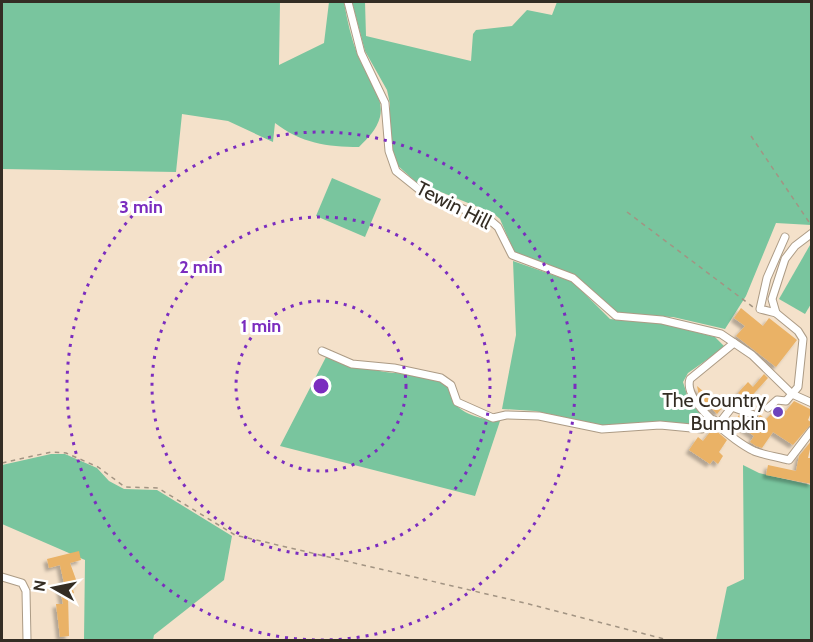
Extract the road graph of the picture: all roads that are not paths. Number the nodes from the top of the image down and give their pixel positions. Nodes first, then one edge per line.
1 (348, 2) edge
2 (812, 233) edge
3 (785, 237) dead end
4 (776, 313) junction
5 (734, 343) junction
6 (322, 351) dead end
7 (792, 394) junction
8 (812, 403) edge
9 (768, 408) dead end
10 (754, 415) dead end
11 (716, 423) junction
12 (812, 430) edge
13 (2, 577) edge
14 (27, 640) edge

1 - 5 street, Tewin Hill
2 - 4 street
3 - 4 street
4 - 7 street
5 - 7 street, Tewin Hill
5 - 11 street
6 - 11 street
7 - 8 street, Tewin Hill
7 - 9 street
10 - 11 street
11 - 12 street
13 - 14 street

